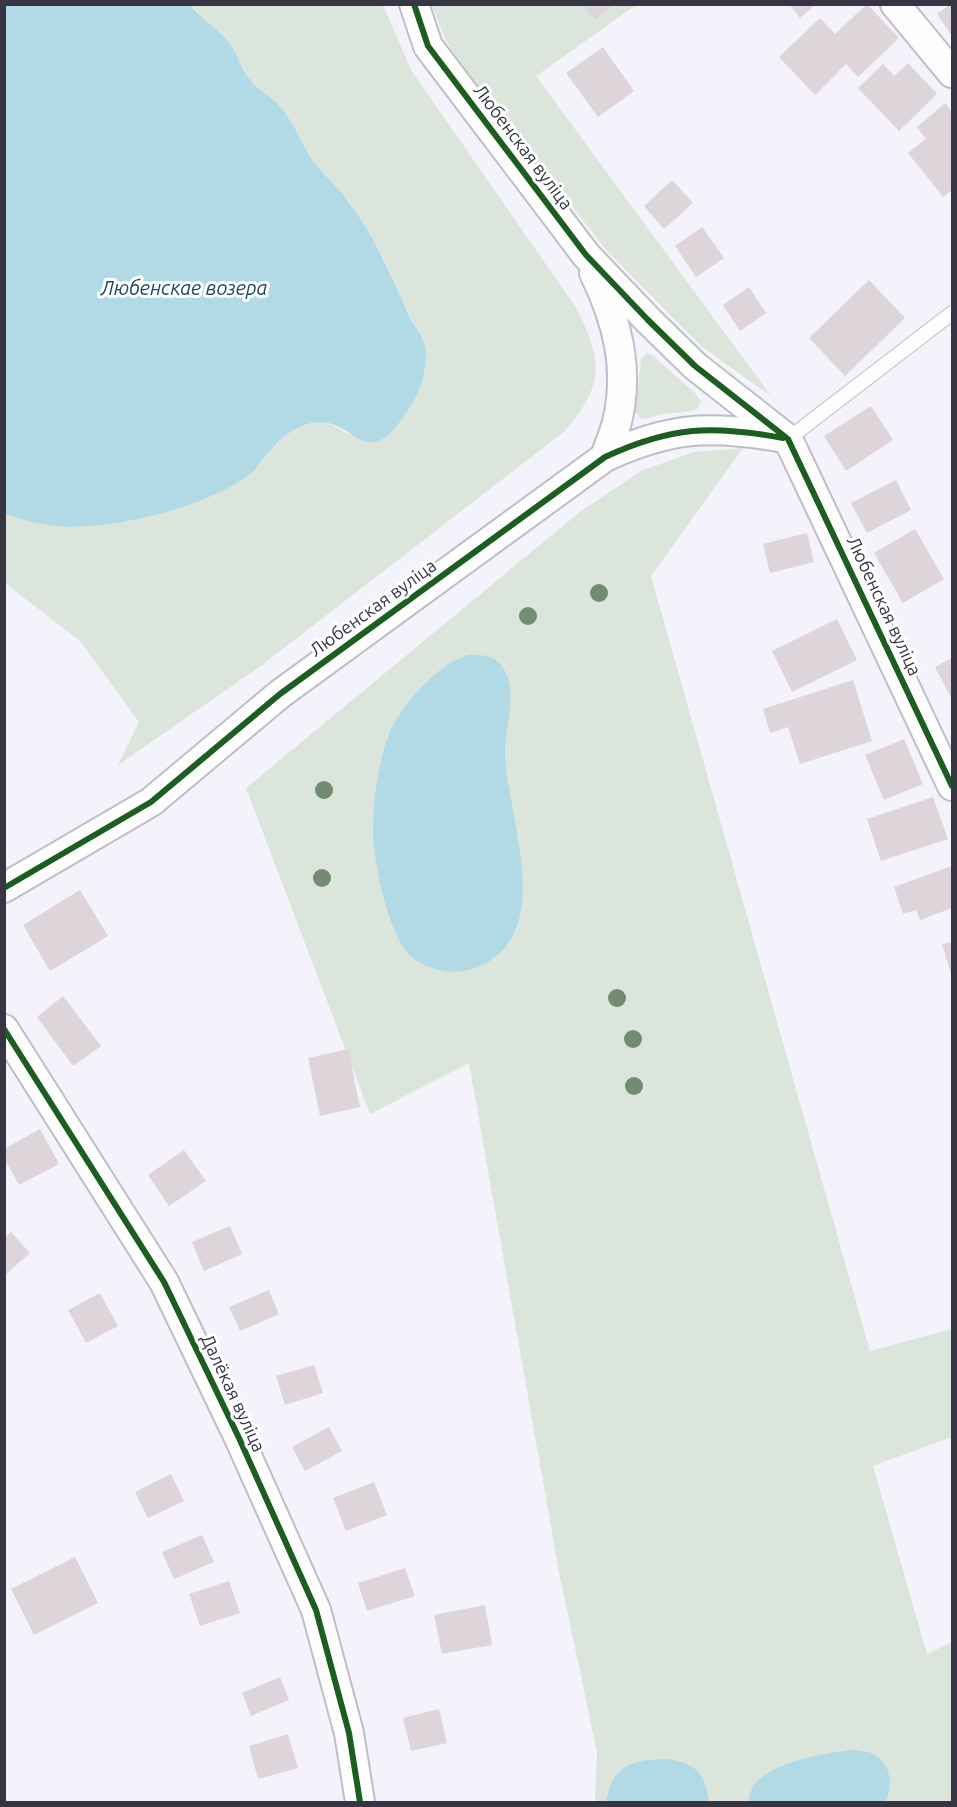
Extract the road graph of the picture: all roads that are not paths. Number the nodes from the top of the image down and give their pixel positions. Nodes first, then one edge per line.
1 (414, 4) edge
2 (895, 4) edge
3 (952, 73) edge
4 (586, 255) junction
5 (952, 313) edge
6 (788, 439) junction
7 (605, 457) junction
8 (952, 786) edge
9 (4, 888) edge
10 (4, 1029) edge
11 (360, 1803) edge

1 - 4 street, Любенская вуліца
2 - 3 street
4 - 6 street, Любенская вуліца
4 - 7 street, Любенская вуліца
5 - 6 lane
6 - 7 street, Любенская вуліца
6 - 8 street, Любенская вуліца
7 - 9 street, Любенская вуліца
10 - 11 street, Далёкая вуліца

